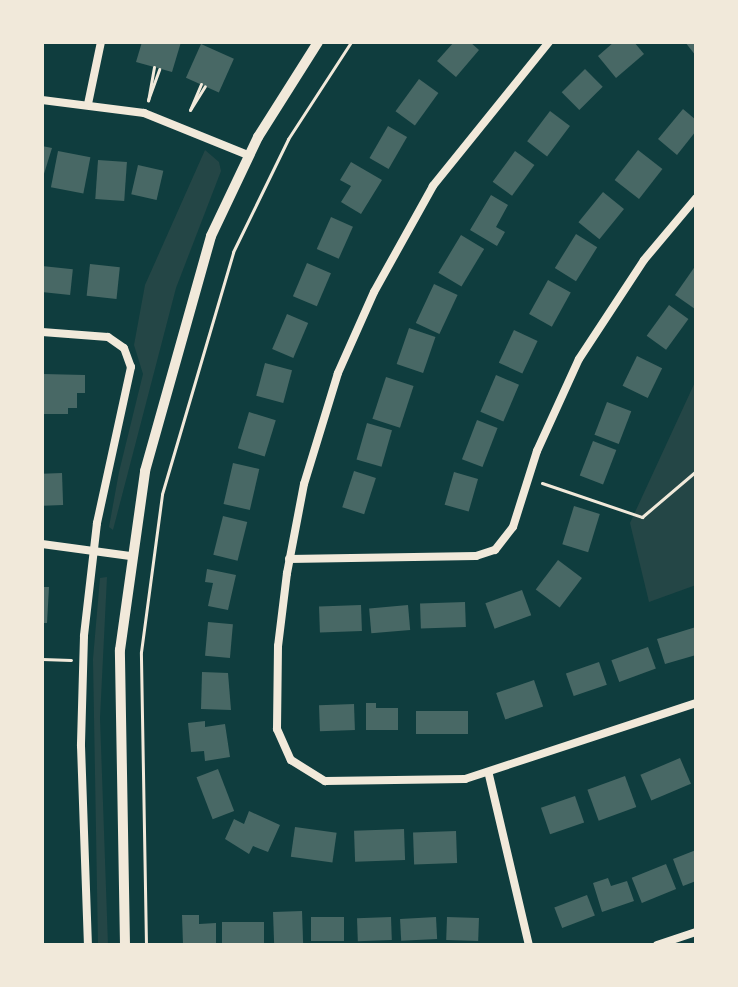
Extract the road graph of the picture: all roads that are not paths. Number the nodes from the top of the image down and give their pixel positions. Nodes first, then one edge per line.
1 (101, 42) edge
2 (318, 42) edge
3 (549, 42) edge
4 (42, 100) edge
5 (88, 104) junction
6 (248, 155) junction
7 (696, 198) edge
8 (42, 332) edge
9 (42, 544) edge
10 (93, 550) junction
11 (130, 556) junction
12 (289, 559) junction
13 (696, 703) edge
14 (489, 775) junction
15 (696, 932) edge
16 (88, 945) edge
17 (125, 945) edge
18 (529, 945) edge
19 (657, 945) edge

1 - 5 street
2 - 6 street
3 - 12 street
4 - 5 street
5 - 6 street
6 - 11 street
7 - 12 street
8 - 10 street
9 - 10 street
10 - 11 street
10 - 16 street
11 - 17 street
12 - 14 street
13 - 14 street
14 - 18 street
15 - 19 street

